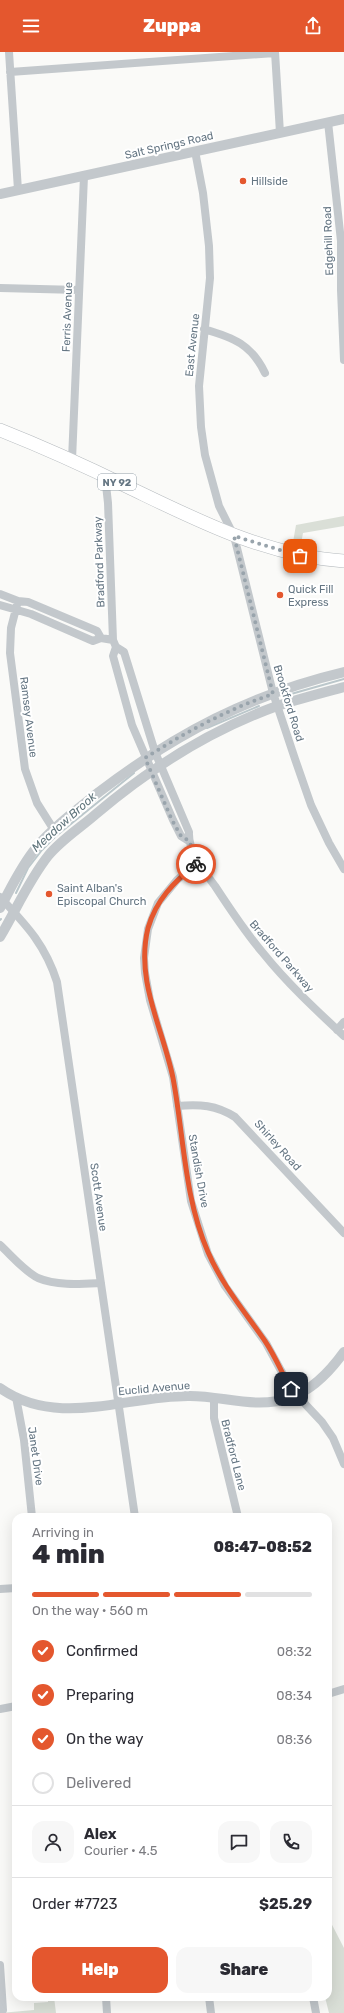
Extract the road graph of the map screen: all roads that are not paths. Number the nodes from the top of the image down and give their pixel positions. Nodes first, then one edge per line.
1 (8, 52) edge
2 (275, 53) edge
3 (10, 72) junction
4 (344, 119) edge
5 (328, 122) junction
6 (280, 133) junction
7 (195, 151) junction
8 (84, 176) junction
9 (18, 190) junction
10 (0, 194) edge
11 (0, 288) edge
12 (79, 290) junction
13 (204, 329) junction
14 (344, 360) edge
15 (265, 373) dead end
16 (0, 430) edge
17 (72, 460) junction
18 (105, 476) junction
19 (234, 536) junction
20 (344, 561) edge
21 (0, 594) edge
22 (18, 601) junction
23 (0, 605) edge
24 (15, 611) junction
25 (101, 638) junction
26 (114, 644) junction
27 (344, 672) edge
28 (344, 687) edge
29 (273, 694) junction
30 (277, 706) junction
31 (155, 752) junction
32 (145, 758) junction
33 (161, 765) junction
34 (151, 772) junction
35 (54, 830) junction
36 (189, 841) junction
37 (198, 862) junction
38 (344, 869) edge
39 (1, 902) edge
40 (14, 913) junction
41 (0, 937) edge
42 (344, 1022) edge
43 (337, 1030) junction
44 (344, 1036) edge
45 (177, 1106) junction
46 (344, 1233) edge
47 (0, 1245) edge
48 (100, 1283) junction
49 (344, 1352) edge
50 (0, 1388) edge
51 (297, 1395) junction
52 (16, 1397) junction
53 (214, 1398) junction
54 (118, 1403) junction
55 (344, 1464) edge
56 (32, 1513) edge
57 (134, 1513) edge
58 (237, 1513) edge
59 (12, 1588) edge
60 (0, 1589) edge
61 (344, 1689) edge
62 (332, 1693) edge
63 (12, 1706) edge
64 (0, 1708) edge
65 (0, 1965) edge
66 (106, 2001) edge
67 (210, 2001) edge
68 (314, 2001) edge
69 (3, 2010) dead end
70 (107, 2013) edge
71 (211, 2013) edge
72 (316, 2013) edge

1 - 3 street
2 - 3 street
2 - 6 street
3 - 9 street
4 - 5 street, Salt Springs Road
5 - 6 street, Salt Springs Road
5 - 14 street, Edgehill Road
6 - 7 street, Salt Springs Road
7 - 8 street, Salt Springs Road
7 - 13 street, East Avenue
8 - 9 street, Salt Springs Road
8 - 12 street, Ferris Avenue
9 - 10 street, Salt Springs Road
11 - 12 street
12 - 17 street, Ferris Avenue
13 - 15 street
13 - 19 street, East Avenue
16 - 17 main road, NY 92
17 - 18 main road, NY 92
18 - 19 main road, NY 92
18 - 26 street, Bradford Parkway
19 - 20 main road, NY 92
19 - 29 street, Brookford Road
21 - 22 street
22 - 24 street, Ramsey Avenue
22 - 25 street
23 - 24 street
24 - 25 street
24 - 35 street, Ramsey Avenue
25 - 26 street
26 - 31 street, Bradford Parkway
26 - 32 street, Bradford Parkway
27 - 29 street
28 - 30 street
29 - 30 street, Brookford Road
29 - 31 street
30 - 33 street
30 - 38 street, Brookford Road
31 - 32 street
31 - 33 street, Bradford Parkway
32 - 34 street, Bradford Parkway
32 - 35 street
33 - 34 street
33 - 36 street, Bradford Parkway
34 - 36 street, Bradford Parkway
34 - 40 street
35 - 39 street
36 - 37 street, Bradford Parkway
37 - 43 street, Bradford Parkway
37 - 45 street, Standish Drive
39 - 40 street, Scott Avenue
40 - 41 street
40 - 48 street, Scott Avenue
42 - 43 street
43 - 44 street, Bradford Parkway
45 - 46 street, Shirley Road
45 - 51 street, Standish Drive
47 - 48 street
48 - 54 street, Scott Avenue
49 - 51 street, Euclid Avenue
50 - 52 street, Euclid Avenue
51 - 53 street, Euclid Avenue
51 - 55 street, Standish Drive
52 - 54 street, Euclid Avenue
52 - 56 street, Janet Drive
53 - 54 street, Euclid Avenue
53 - 58 street, Bradford Lane
54 - 57 street, Scott Avenue
59 - 60 street
61 - 62 street
63 - 64 street
65 - 69 street
66 - 70 street
67 - 71 street
68 - 72 street

